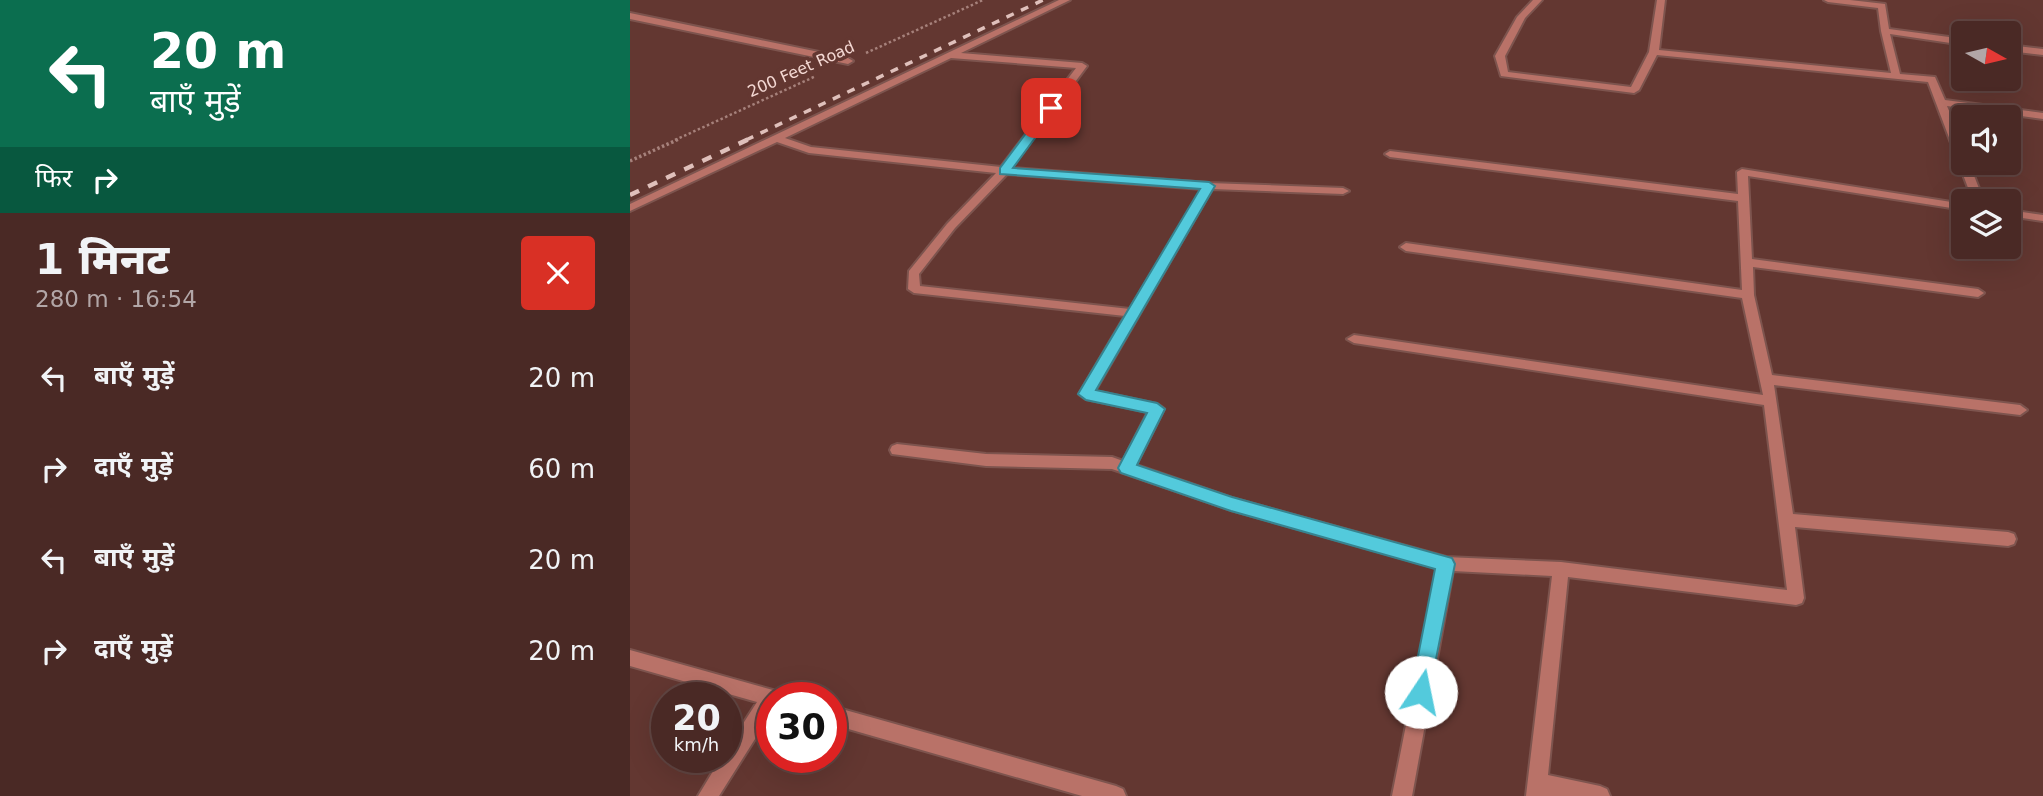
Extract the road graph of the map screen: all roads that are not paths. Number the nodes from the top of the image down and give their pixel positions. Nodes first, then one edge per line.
1 (1066, 0) edge
2 (1538, 0) edge
3 (1661, 0) edge
4 (1828, 0) edge
5 (630, 16) edge
6 (1885, 31) junction
7 (1951, 40) edge
8 (2021, 49) edge
9 (1654, 52) junction
10 (2043, 52) edge
11 (947, 55) junction
12 (848, 61) road end
13 (1896, 76) junction
14 (1940, 102) junction
15 (2043, 116) edge
16 (1951, 130) edge
17 (775, 138) junction
18 (1390, 155) dead end
19 (1004, 171) junction
20 (1209, 186) junction
21 (1343, 191) dead end
22 (1744, 198) junction
23 (1951, 205) edge
24 (630, 208) edge
25 (2021, 215) edge
26 (2043, 218) edge
27 (1406, 247) dead end
28 (1746, 262) junction
29 (1978, 293) dead end
30 (1748, 295) junction
31 (1132, 313) junction
32 (1354, 339) dead end
33 (1767, 379) junction
34 (1771, 401) junction
35 (2020, 410) dead end
36 (897, 450) dead end
37 (1127, 468) junction
38 (1787, 520) junction
39 (2008, 539) dead end
40 (1446, 564) junction
41 (1561, 569) junction
42 (630, 657) edge
43 (756, 693) edge
44 (847, 720) edge
45 (756, 722) edge
46 (1537, 790) edge
47 (1078, 791) edge
48 (708, 796) edge
49 (1116, 796) edge
50 (1402, 796) edge
51 (1600, 796) edge

1 - 11 street
2 - 9 street
3 - 9 street
4 - 6 street
5 - 12 street
6 - 7 street
6 - 13 street
8 - 10 street
9 - 13 street
11 - 17 street
11 - 19 street
13 - 14 street
14 - 15 street
14 - 16 street
17 - 19 street
17 - 24 street
18 - 22 street
19 - 20 street
19 - 31 street
20 - 21 street
20 - 31 street
22 - 23 street
22 - 28 street
25 - 26 street
27 - 30 street
28 - 29 street
28 - 30 street
30 - 33 street
31 - 37 street
32 - 34 street
33 - 34 street
33 - 35 street
34 - 38 street
36 - 37 street
37 - 40 street
38 - 39 street
38 - 41 street
40 - 41 street
40 - 50 street
41 - 46 street
42 - 43 street
44 - 47 street
45 - 48 street
46 - 51 street
47 - 49 street

